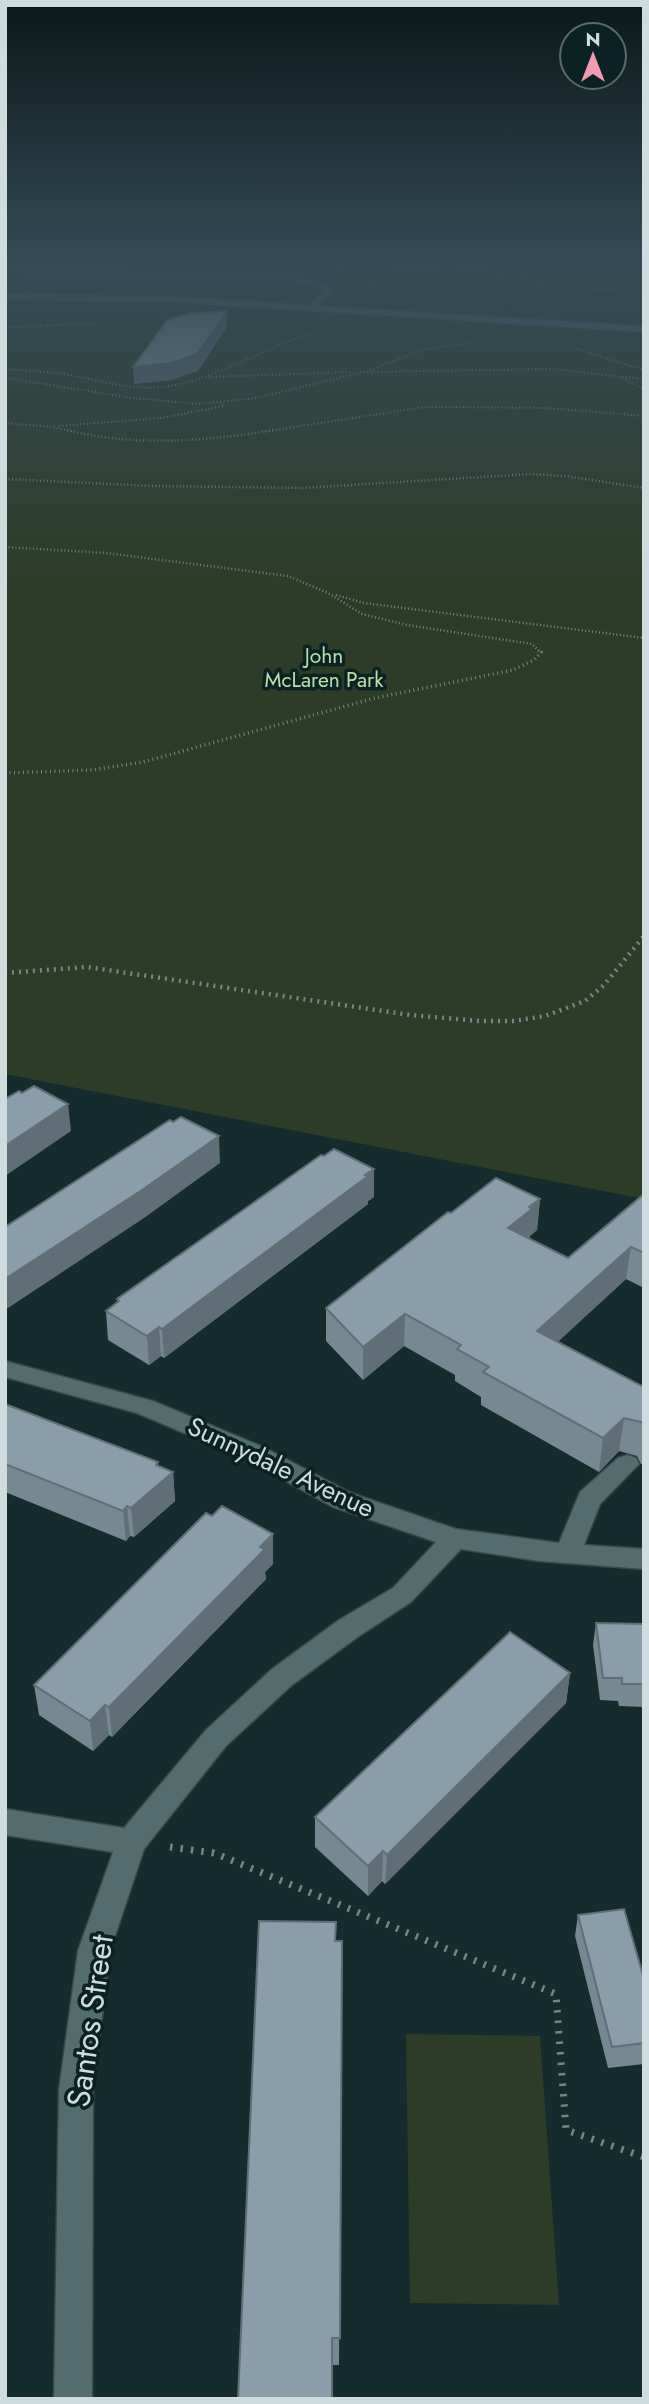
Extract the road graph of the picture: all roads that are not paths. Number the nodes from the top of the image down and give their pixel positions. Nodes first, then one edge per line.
1 (5, 1369) edge
2 (627, 1464) dead end
3 (455, 1538) junction
4 (568, 1553) junction
5 (644, 1559) edge
6 (5, 1822) edge
7 (131, 1842) junction
8 (73, 2399) edge

1 - 3 street, Sunnydale Avenue
2 - 4 street
3 - 4 street, Sunnydale Avenue
3 - 7 street, Santos Street
4 - 5 street, Sunnydale Avenue
6 - 7 street
7 - 8 street, Santos Street

